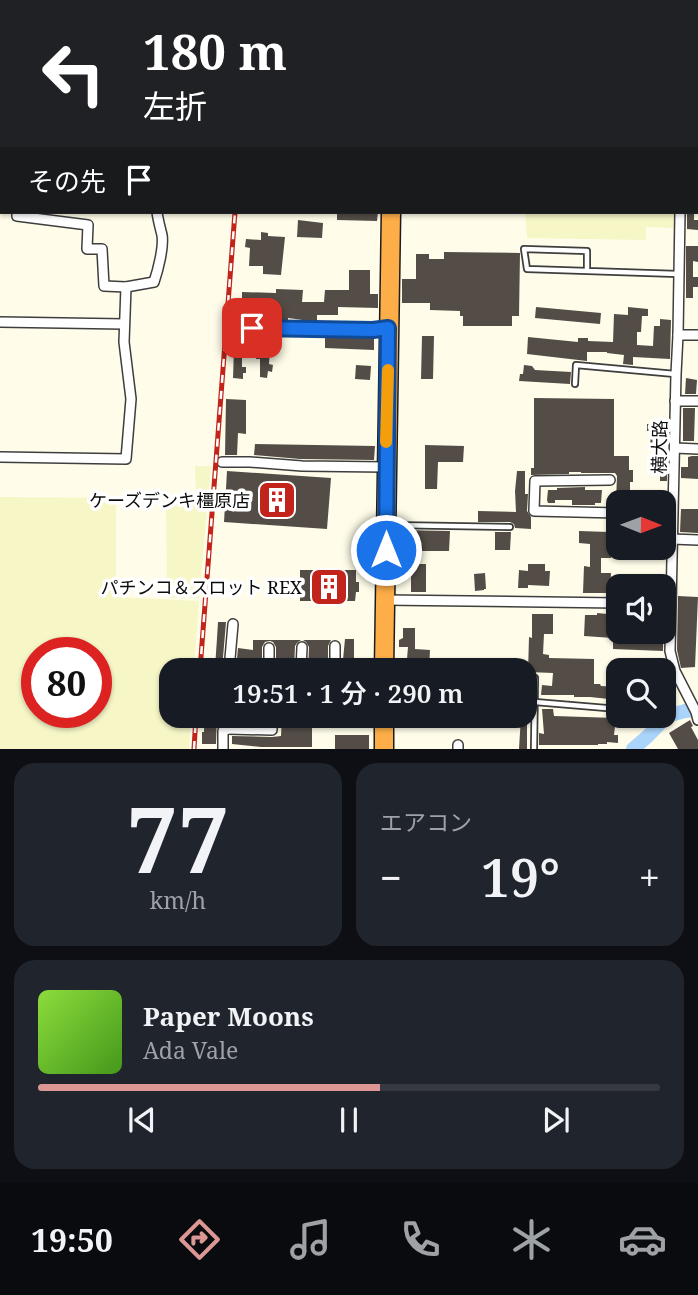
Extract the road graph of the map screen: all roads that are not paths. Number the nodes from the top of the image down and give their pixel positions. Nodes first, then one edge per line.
1 (18, 214) edge
2 (157, 214) edge
3 (391, 214) edge
4 (680, 214) edge
5 (587, 271) junction
6 (679, 274) junction
7 (126, 287) junction
8 (0, 322) edge
9 (124, 324) junction
10 (252, 328) dead end
11 (388, 328) junction
12 (678, 335) junction
13 (698, 335) edge
14 (676, 374) junction
15 (575, 384) dead end
16 (675, 401) junction
17 (698, 401) edge
18 (675, 448) junction
19 (698, 449) edge
20 (0, 457) edge
21 (222, 462) dead end
22 (386, 467) junction
23 (610, 480) dead end
24 (671, 490) edge
25 (606, 513) edge
26 (386, 525) junction
27 (510, 527) dead end
28 (676, 539) edge
29 (698, 540) edge
30 (385, 600) junction
31 (606, 603) edge
32 (233, 624) dead end
33 (670, 644) edge
34 (335, 646) dead end
35 (302, 647) dead end
36 (269, 648) dead end
37 (230, 658) edge
38 (269, 658) edge
39 (302, 658) edge
40 (335, 658) edge
41 (384, 658) edge
42 (692, 699) edge
43 (537, 702) edge
44 (606, 708) edge
45 (697, 716) edge
46 (272, 728) edge
47 (384, 728) edge
48 (534, 728) edge
49 (228, 729) joint
50 (223, 749) edge
51 (384, 749) edge
52 (534, 749) edge

1 - 7 street
2 - 7 street
3 - 11 highway
4 - 6 street, 横大路
5 - 5 lane
5 - 6 lane
6 - 12 street, 横大路
7 - 9 street
8 - 9 street
9 - 20 street
10 - 11 lane
11 - 22 highway
12 - 13 street
12 - 14 street, 横大路
14 - 15 lane
14 - 16 street, 横大路
16 - 17 street
16 - 18 street, 横大路
18 - 19 street
18 - 24 street, 横大路
21 - 22 street
22 - 26 highway
23 - 25 street
26 - 27 lane
26 - 30 highway
28 - 29 street
30 - 31 street
30 - 41 highway
32 - 37 street
33 - 42 street, 横大路
34 - 40 street
35 - 39 street
36 - 38 street
42 - 45 street, 横大路
43 - 44 lane
46 - 49 street
47 - 51 highway
48 - 52 lane
49 - 50 street

